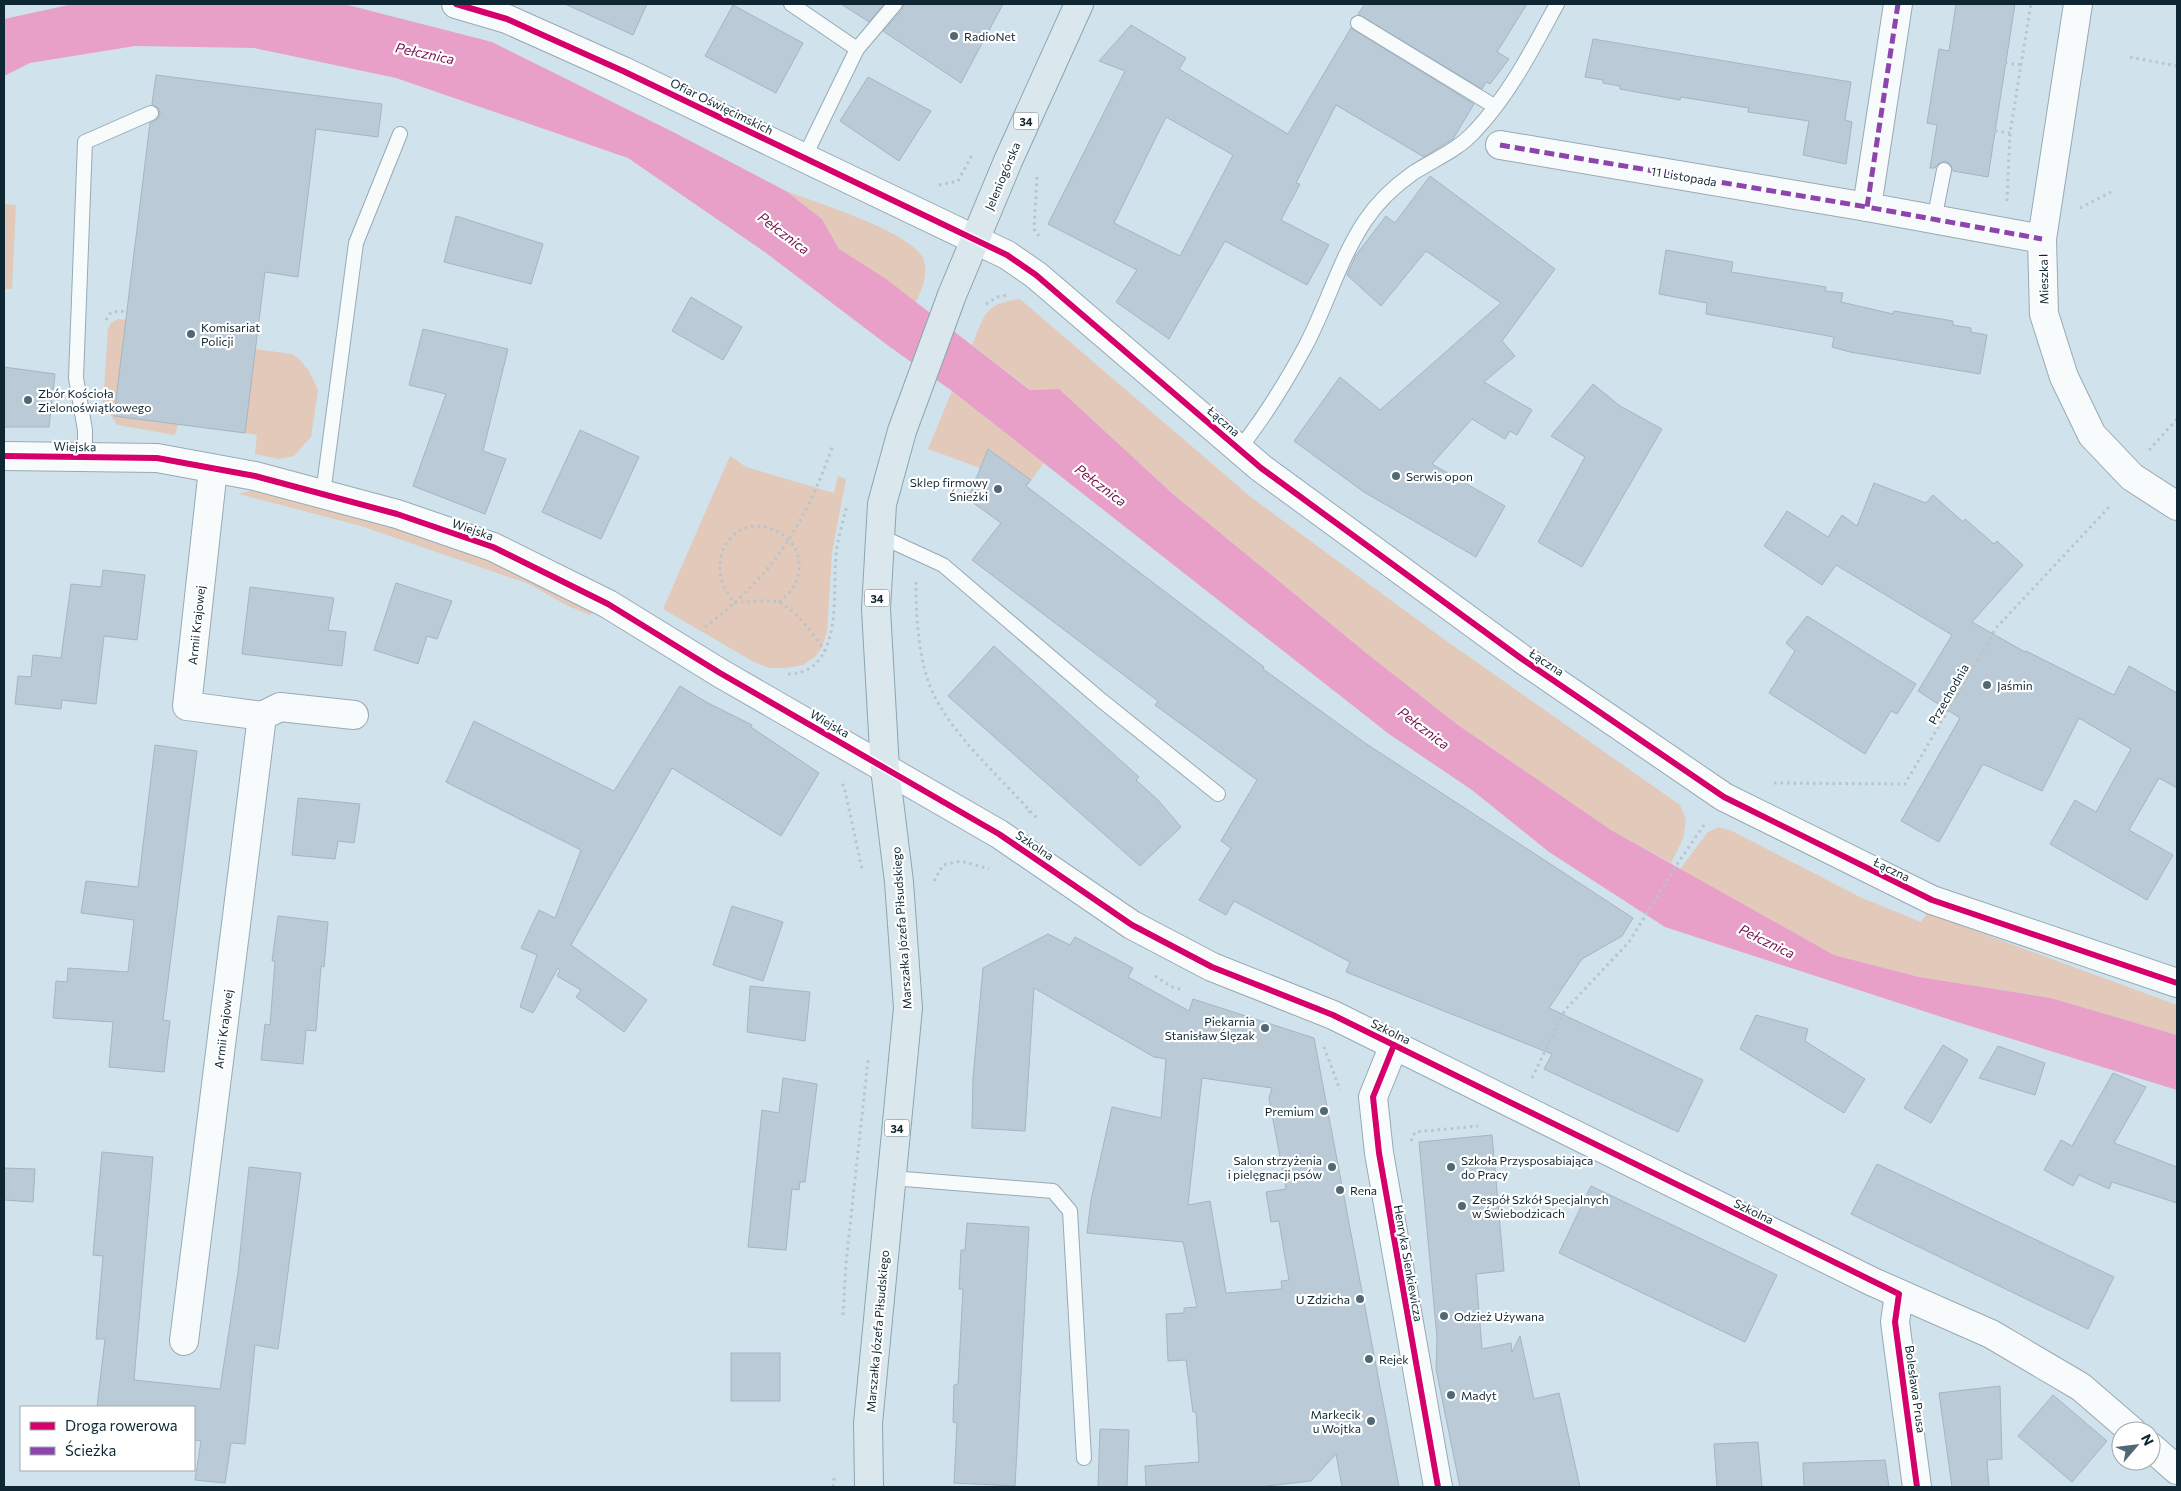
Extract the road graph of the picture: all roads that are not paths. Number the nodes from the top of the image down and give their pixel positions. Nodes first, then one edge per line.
1 (456, 4) edge
2 (792, 4) edge
3 (895, 4) edge
4 (1079, 4) edge
5 (1557, 4) edge
6 (1898, 4) edge
7 (2078, 4) edge
8 (1358, 23) dead end
9 (857, 49) junction
10 (1494, 106) junction
11 (151, 113) dead end
12 (400, 134) dead end
13 (1500, 145) dead end
14 (804, 158) junction
15 (1944, 170) dead end
16 (1867, 207) junction
17 (1934, 220) junction
18 (975, 239) junction
19 (2042, 239) junction
20 (1239, 448) junction
21 (4, 456) edge
22 (85, 457) junction
23 (212, 469) junction
24 (323, 494) junction
25 (2177, 506) edge
26 (880, 536) junction
27 (262, 716) junction
28 (354, 716) dead end
29 (885, 768) junction
30 (1218, 794) dead end
31 (2177, 983) edge
32 (1394, 1045) junction
33 (892, 1178) junction
34 (1899, 1294) junction
35 (184, 1341) dead end
36 (2120, 1421) edge
37 (2161, 1456) edge
38 (1084, 1458) dead end
39 (2177, 1470) edge
40 (869, 1487) edge
41 (1438, 1487) edge
42 (1917, 1487) edge

1 - 14 street, Ofiar Oświęcimskich
2 - 9 lane
3 - 9 lane
4 - 18 main road, Jeleniogórska / 34
5 - 10 lane
6 - 16 street
7 - 19 street, Mieszka I
8 - 10 lane
9 - 14 lane
10 - 20 lane
11 - 22 lane
12 - 24 lane
13 - 16 street, 11 Listopada
14 - 18 street, Ofiar Oświęcimskich
15 - 17 lane
16 - 17 street, 11 Listopada
17 - 19 street, 11 Listopada
18 - 20 street, Łączna
18 - 26 main road, Marszałka Józefa Piłsudskiego / 34
19 - 25 street, Mieszka I
20 - 31 street, Łączna
21 - 22 street, Wiejska
22 - 23 street, Wiejska
23 - 24 street, Wiejska
23 - 27 street, Armii Krajowej
24 - 29 street, Wiejska
26 - 29 main road, Marszałka Józefa Piłsudskiego / 34
26 - 30 lane
27 - 28 street, Armii Krajowej
27 - 35 street, Armii Krajowej
29 - 32 street, Szkolna
29 - 33 main road, Marszałka Józefa Piłsudskiego / 34
32 - 34 street, Szkolna
32 - 41 street, Henryka Sienkiewicza
33 - 38 lane
33 - 40 main road, Marszałka Józefa Piłsudskiego / 34
34 - 36 street, Szkolna
34 - 42 street, Bolesława Prusa
37 - 39 street

